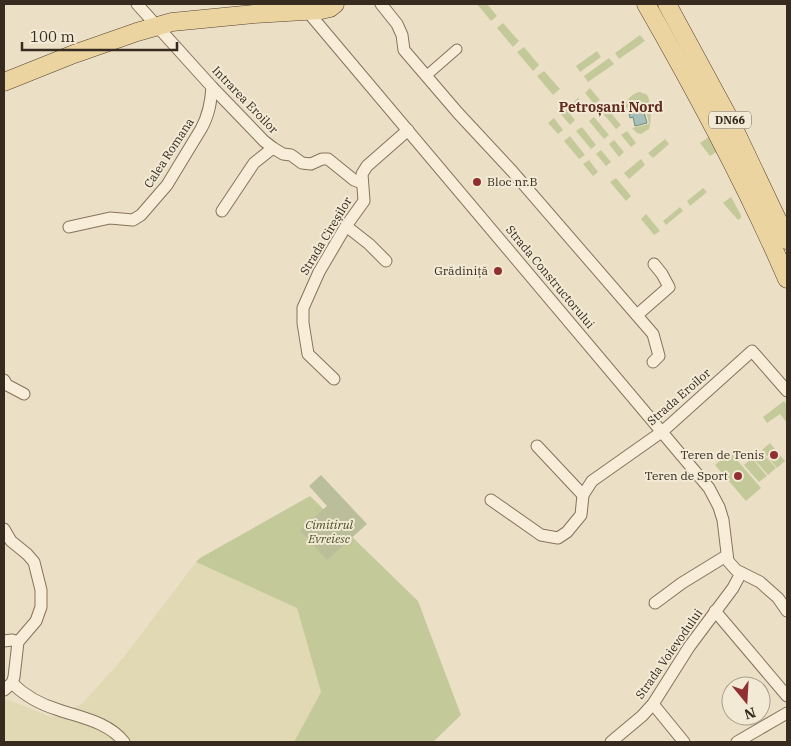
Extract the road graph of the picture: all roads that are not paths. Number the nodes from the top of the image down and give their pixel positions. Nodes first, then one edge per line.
1 (137, 4) edge
2 (335, 4) edge
3 (381, 4) edge
4 (646, 4) edge
5 (667, 4) edge
6 (259, 9) edge
7 (301, 9) edge
8 (157, 26) junction
9 (458, 50) dead end
10 (426, 76) junction
11 (4, 82) edge
12 (700, 82) junction
13 (212, 87) junction
14 (408, 130) junction
15 (273, 148) junction
16 (328, 159) joint
17 (362, 183) junction
18 (222, 211) dead end
19 (346, 226) junction
20 (69, 227) dead end
21 (787, 240) edge
22 (386, 261) dead end
23 (654, 264) dead end
24 (787, 279) edge
25 (637, 315) junction
26 (652, 362) dead end
27 (334, 379) dead end
28 (4, 380) edge
29 (787, 391) edge
30 (24, 394) dead end
31 (663, 431) junction
32 (537, 446) dead end
33 (583, 495) junction
34 (491, 500) dead end
35 (4, 529) edge
36 (726, 556) junction
37 (741, 573) junction
38 (655, 603) dead end
39 (716, 611) junction
40 (787, 611) edge
41 (4, 641) edge
42 (18, 642) junction
43 (8, 686) edge
44 (787, 696) edge
45 (653, 704) junction
46 (787, 713) edge
47 (621, 738) edge
48 (124, 742) edge
49 (611, 742) edge
50 (684, 742) edge
51 (737, 742) edge

1 - 8 street, Intrarea Eroilor
2 - 7 main road
3 - 10 street
4 - 12 main road, DN66
5 - 12 main road, DN66
6 - 7 main road
6 - 8 main road
7 - 14 street, Strada Constructorului
8 - 11 main road
8 - 13 street, Intrarea Eroilor
9 - 10 street
10 - 25 street
12 - 21 main road, DN66
12 - 24 main road, DN66
13 - 15 street, Intrarea Eroilor
13 - 20 street, Calea Romana
14 - 17 street, Strada Cireșilor
14 - 31 street, Strada Constructorului
15 - 16 street, Intrarea Eroilor
15 - 18 street
16 - 17 street, Strada Cireșilor
17 - 19 street, Strada Cireșilor
19 - 22 street
19 - 27 street, Strada Cireșilor
23 - 25 street
25 - 26 street
28 - 30 street
29 - 31 street, Strada Eroilor
31 - 33 street, Strada Eroilor
31 - 36 street, Strada Constructorului
32 - 33 street
33 - 34 street, Strada Eroilor
35 - 42 street
36 - 37 street
36 - 38 street
37 - 39 street, Strada Voievodului
37 - 40 street
39 - 44 street
39 - 45 street, Strada Voievodului
41 - 42 street
42 - 43 street
43 - 48 street
45 - 47 street, Strada Voievodului
45 - 50 street
46 - 51 street
47 - 49 street, Strada Voievodului

